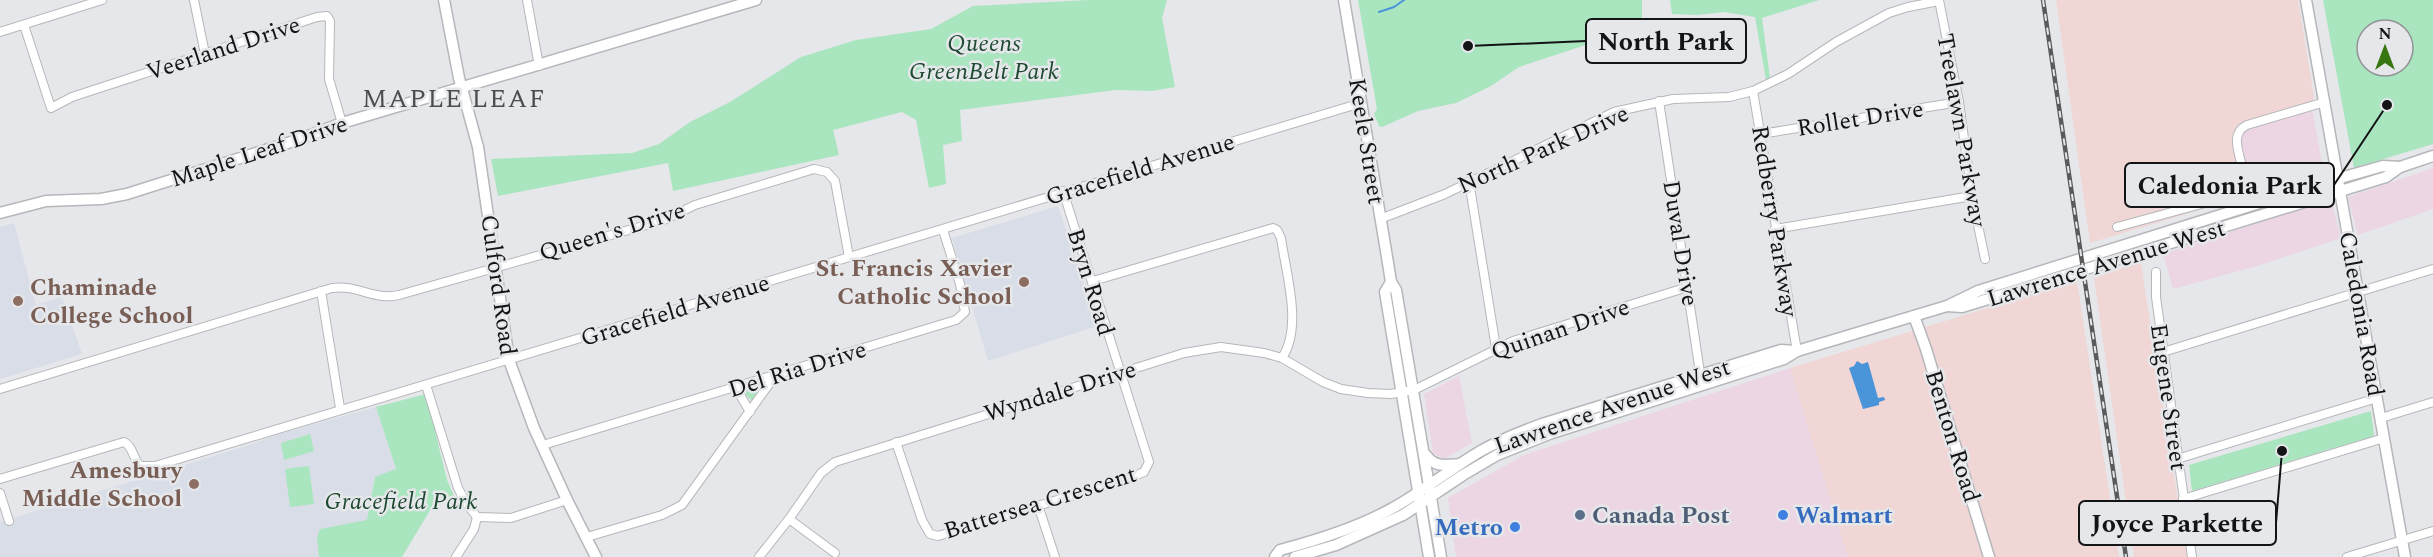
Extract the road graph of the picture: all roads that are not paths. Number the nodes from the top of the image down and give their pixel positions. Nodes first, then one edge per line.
1 (102, 0) edge
2 (194, 0) edge
3 (444, 0) edge
4 (527, 0) edge
5 (756, 0) edge
6 (1344, 0) edge
7 (2306, 0) edge
8 (1939, 1) edge
9 (24, 25) junction
10 (0, 32) edge
11 (205, 54) junction
12 (539, 66) junction
13 (462, 88) junction
14 (1753, 91) junction
15 (1659, 101) junction
16 (1959, 102) junction
17 (2325, 102) junction
18 (1362, 103) junction
19 (342, 123) junction
20 (1761, 134) junction
21 (2433, 156) edge
22 (2400, 167) junction
23 (2339, 178) junction
24 (1469, 181) junction
25 (1063, 191) junction
26 (2340, 191) junction
27 (1972, 196) junction
28 (0, 213) edge
29 (1380, 219) junction
30 (2117, 228) dead end
31 (1775, 229) junction
32 (943, 230) junction
33 (849, 257) junction
34 (1985, 259) dead end
35 (496, 266) junction
36 (2433, 269) edge
37 (2156, 272) dead end
38 (1093, 281) junction
39 (1688, 287) junction
40 (321, 291) junction
41 (2358, 293) junction
42 (1947, 306) junction
43 (1914, 316) junction
44 (1496, 348) junction
45 (1797, 351) junction
46 (2163, 352) junction
47 (1282, 358) junction
48 (509, 360) junction
49 (1118, 372) junction
50 (776, 376) junction
51 (1702, 380) junction
52 (426, 385) junction
53 (735, 388) junction
54 (0, 389) edge
55 (1408, 391) junction
56 (2377, 398) junction
57 (2433, 402) edge
58 (340, 408) junction
59 (750, 412) junction
60 (2380, 418) junction
61 (1542, 424) junction
62 (1549, 435) junction
63 (2384, 438) junction
64 (896, 442) junction
65 (543, 445) junction
66 (1425, 452) junction
67 (2177, 459) junction
68 (1462, 464) junction
69 (0, 479) edge
70 (1431, 492) junction
71 (0, 493) edge
72 (1418, 493) junction
73 (2183, 498) junction
74 (567, 500) junction
75 (1038, 505) junction
76 (1420, 505) junction
77 (1403, 515) junction
78 (477, 517) junction
79 (789, 519) junction
80 (9, 521) dead end
81 (2433, 531) edge
82 (1425, 533) junction
83 (587, 537) junction
84 (2402, 540) junction
85 (835, 553) dead end
86 (456, 557) edge
87 (596, 557) edge
88 (759, 557) edge
89 (1055, 557) edge
90 (1275, 557) edge
91 (1295, 557) edge
92 (1429, 557) edge
93 (1441, 557) edge
94 (1989, 557) edge
95 (2192, 557) edge
96 (2347, 557) edge
97 (2405, 557) edge

1 - 9 street
2 - 11 street
3 - 13 main road, Culford Road
4 - 12 street
5 - 12 main road, Maple Leaf Drive
6 - 18 main road, Keele Street
7 - 17 main road, Caledonia Road
8 - 14 street, North Park Drive
8 - 16 street, Treelawn Parkway
9 - 10 street
9 - 11 street, Veerland Drive
11 - 19 street, Veerland Drive
12 - 13 main road, Maple Leaf Drive
13 - 19 main road, Maple Leaf Drive
13 - 35 main road, Culford Road
14 - 15 street, North Park Drive
14 - 20 street, Redberry Parkway
15 - 24 street, North Park Drive
15 - 39 street, Duval Drive
16 - 20 street, Rollet Drive
16 - 27 street, Treelawn Parkway
17 - 23 main road, Caledonia Road
17 - 30 street
18 - 25 street, Gracefield Avenue
18 - 29 main road, Keele Street
19 - 28 main road, Maple Leaf Drive
20 - 31 street, Redberry Parkway
21 - 22 main road, Lawrence Avenue West
22 - 23 main road, Lawrence Avenue West
22 - 26 main road, Lawrence Avenue West
23 - 26 main road, Caledonia Road
23 - 42 main road, Lawrence Avenue West
24 - 29 street, North Park Drive
24 - 44 street
25 - 32 street, Gracefield Avenue
25 - 38 street, Bryn Road
26 - 41 main road, Caledonia Road
26 - 42 main road, Lawrence Avenue West
27 - 31 street
27 - 34 street, Treelawn Parkway
29 - 55 main road, Keele Street
31 - 45 street, Redberry Parkway
32 - 33 street, Gracefield Avenue
32 - 50 street, Del Ria Drive
33 - 35 street, Queen's Drive
33 - 48 street, Gracefield Avenue
35 - 40 street, Queen's Drive
35 - 48 main road, Culford Road
36 - 41 street
37 - 46 street, Eugene Street
38 - 47 street
38 - 49 street, Bryn Road
39 - 44 street, Quinan Drive
39 - 51 street, Duval Drive
40 - 54 street, Queen's Drive
40 - 58 street
41 - 46 street
41 - 56 main road, Caledonia Road
42 - 43 main road, Lawrence Avenue West
43 - 45 main road, Lawrence Avenue West
43 - 94 main road, Benton Road
44 - 55 street, Quinan Drive
45 - 51 main road, Lawrence Avenue West
46 - 67 street, Eugene Street
47 - 49 street, Wyndale Drive
47 - 55 street, Wyndale Drive
48 - 52 street, Gracefield Avenue
48 - 65 main road, Culford Road
49 - 64 street, Wyndale Drive
49 - 75 street, Battersea Crescent
50 - 53 street, Del Ria Drive
50 - 59 street
51 - 61 main road, Lawrence Avenue West
51 - 62 main road, Lawrence Avenue West
52 - 58 street, Gracefield Avenue
52 - 78 street
53 - 59 street
53 - 65 street, Del Ria Drive
55 - 66 main road, Keele Street
55 - 72 main road, Keele Street
56 - 60 main road, Caledonia Road
56 - 67 street
57 - 60 street
58 - 69 street, Gracefield Avenue
59 - 83 street
60 - 63 main road, Caledonia Road
61 - 62 main road
61 - 68 main road, Lawrence Avenue West
62 - 70 main road, Lawrence Avenue West
63 - 73 street
63 - 84 main road, Caledonia Road
64 - 75 street, Battersea Crescent
64 - 79 street, Wyndale Drive
65 - 74 main road, Culford Road
66 - 68 main road
66 - 70 main road, Keele Street
67 - 73 street, Eugene Street
68 - 70 main road, Lawrence Avenue West
70 - 72 main road, Lawrence Avenue West
70 - 76 main road, Lawrence Avenue West
70 - 93 main road, Keele Street
71 - 80 street
72 - 76 main road, Keele Street
72 - 90 main road, Lawrence Avenue West
73 - 95 street, Eugene Street
74 - 78 street
74 - 83 main road, Culford Road
75 - 89 street
76 - 77 main road, Lawrence Avenue West
76 - 82 main road, Keele Street
77 - 82 main road
77 - 91 main road, Lawrence Avenue West
78 - 86 street
79 - 85 street
79 - 88 street, Wyndale Drive
81 - 84 street
82 - 92 main road, Keele Street
83 - 87 main road, Culford Road
84 - 96 street
84 - 97 main road, Caledonia Road

